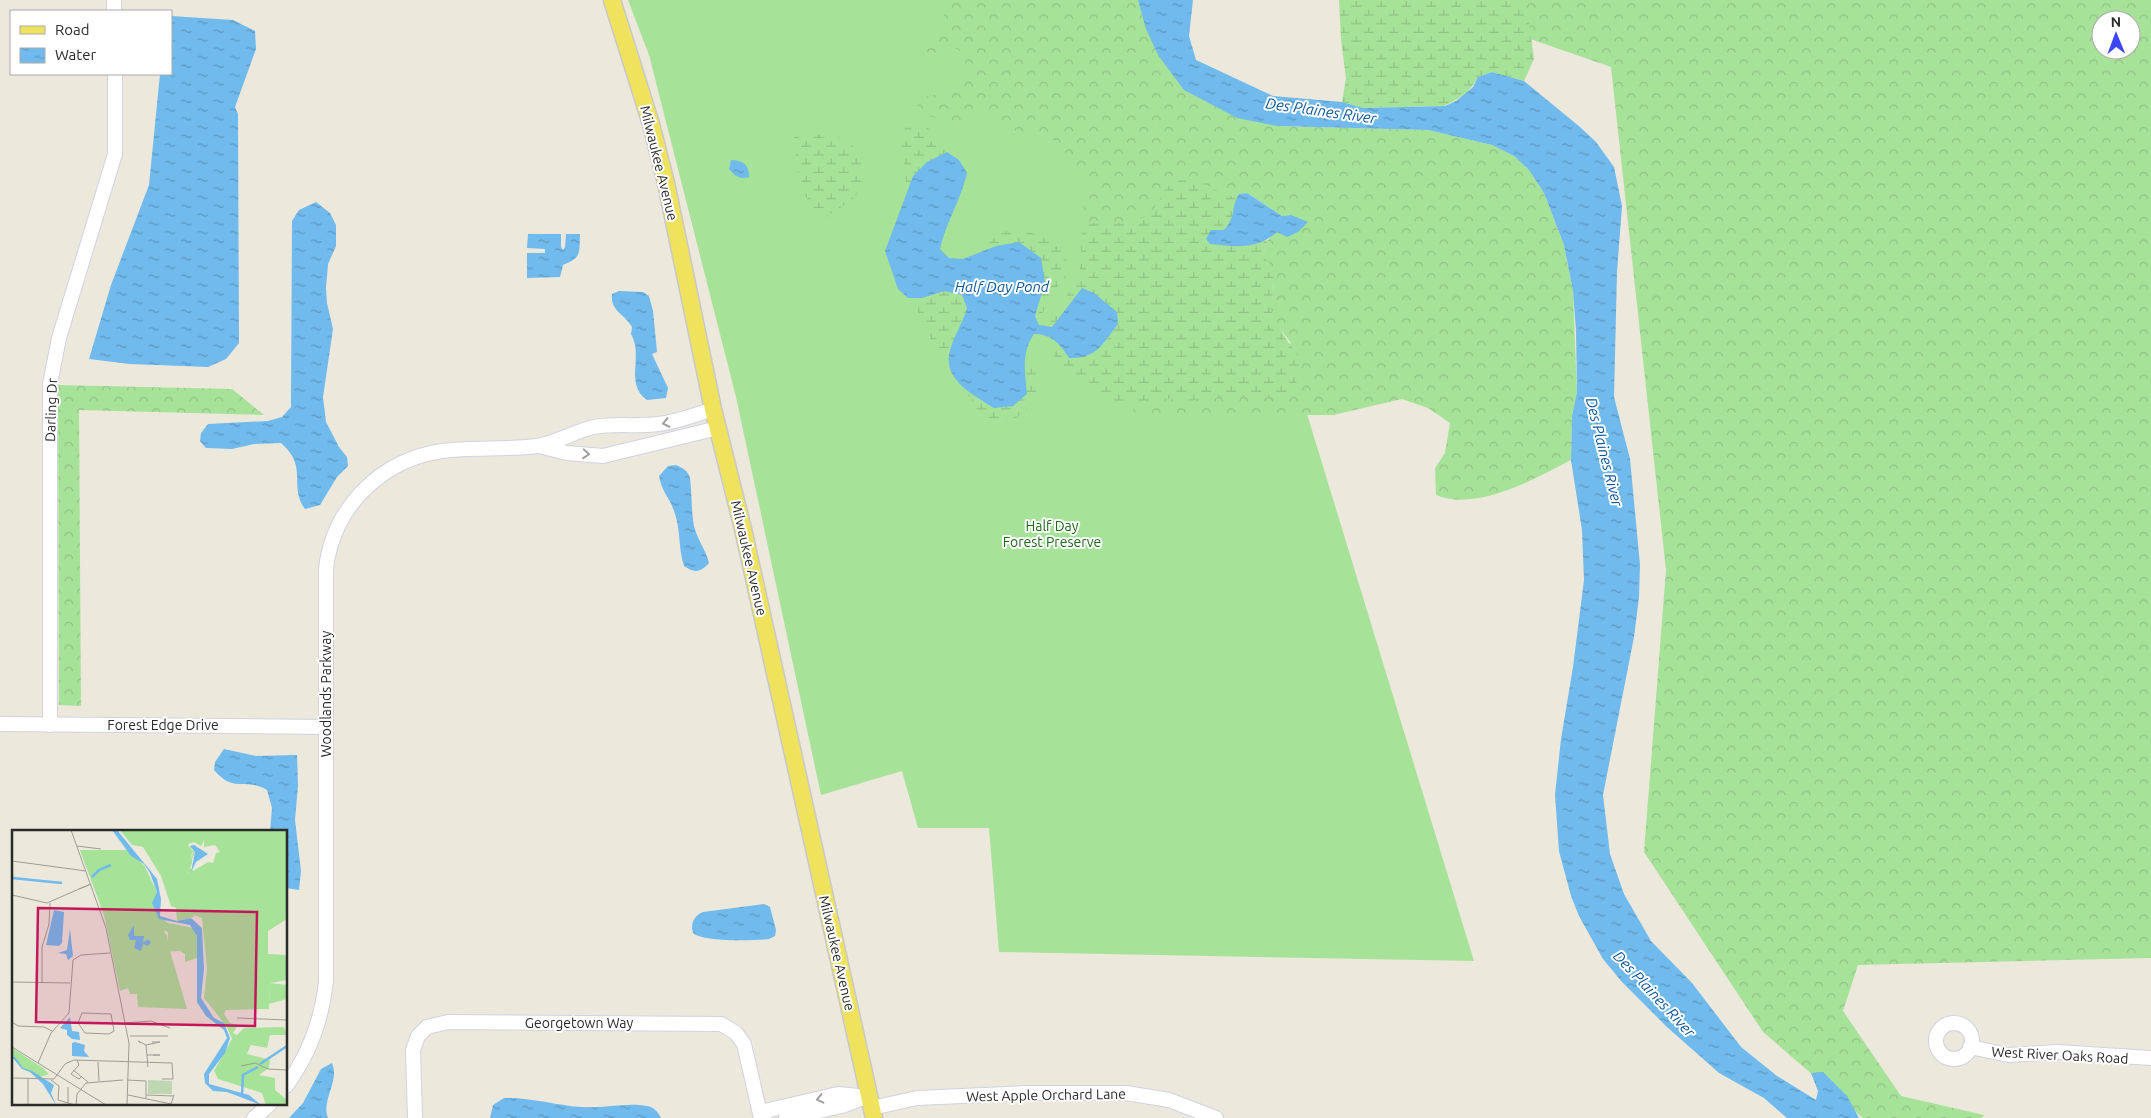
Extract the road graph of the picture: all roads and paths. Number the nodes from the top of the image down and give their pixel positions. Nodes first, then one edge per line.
1 (612, 0) edge
2 (116, 75) edge
3 (713, 409) junction
4 (718, 428) junction
5 (538, 446) junction
6 (0, 724) edge
7 (50, 725) junction
8 (326, 727) junction
9 (1970, 1047) dead end
10 (2151, 1058) edge
11 (288, 1083) edge
12 (268, 1106) edge
13 (872, 1108) edge
14 (254, 1118) edge
15 (415, 1118) edge
16 (761, 1118) edge
17 (786, 1118) edge
18 (1216, 1118) edge

1 - 3 main road, Milwaukee Avenue
2 - 7 street, Darling Dr
3 - 4 main road, Milwaukee Avenue
3 -> 5 street, Woodlands Parkway
5 -> 4 street, Woodlands Parkway
4 - 13 main road, Milwaukee Avenue
5 - 8 street, Woodlands Parkway
6 - 7 street, Forest Edge Drive
7 - 8 street, Forest Edge Drive
8 - 11 street, Woodlands Parkway
9 - 10 street, West River Oaks Road
12 - 14 street
13 -> 16 street, Georgetown Way
13 - 17 street
13 - 18 street, West Apple Orchard Lane
15 - 16 street, Georgetown Way

